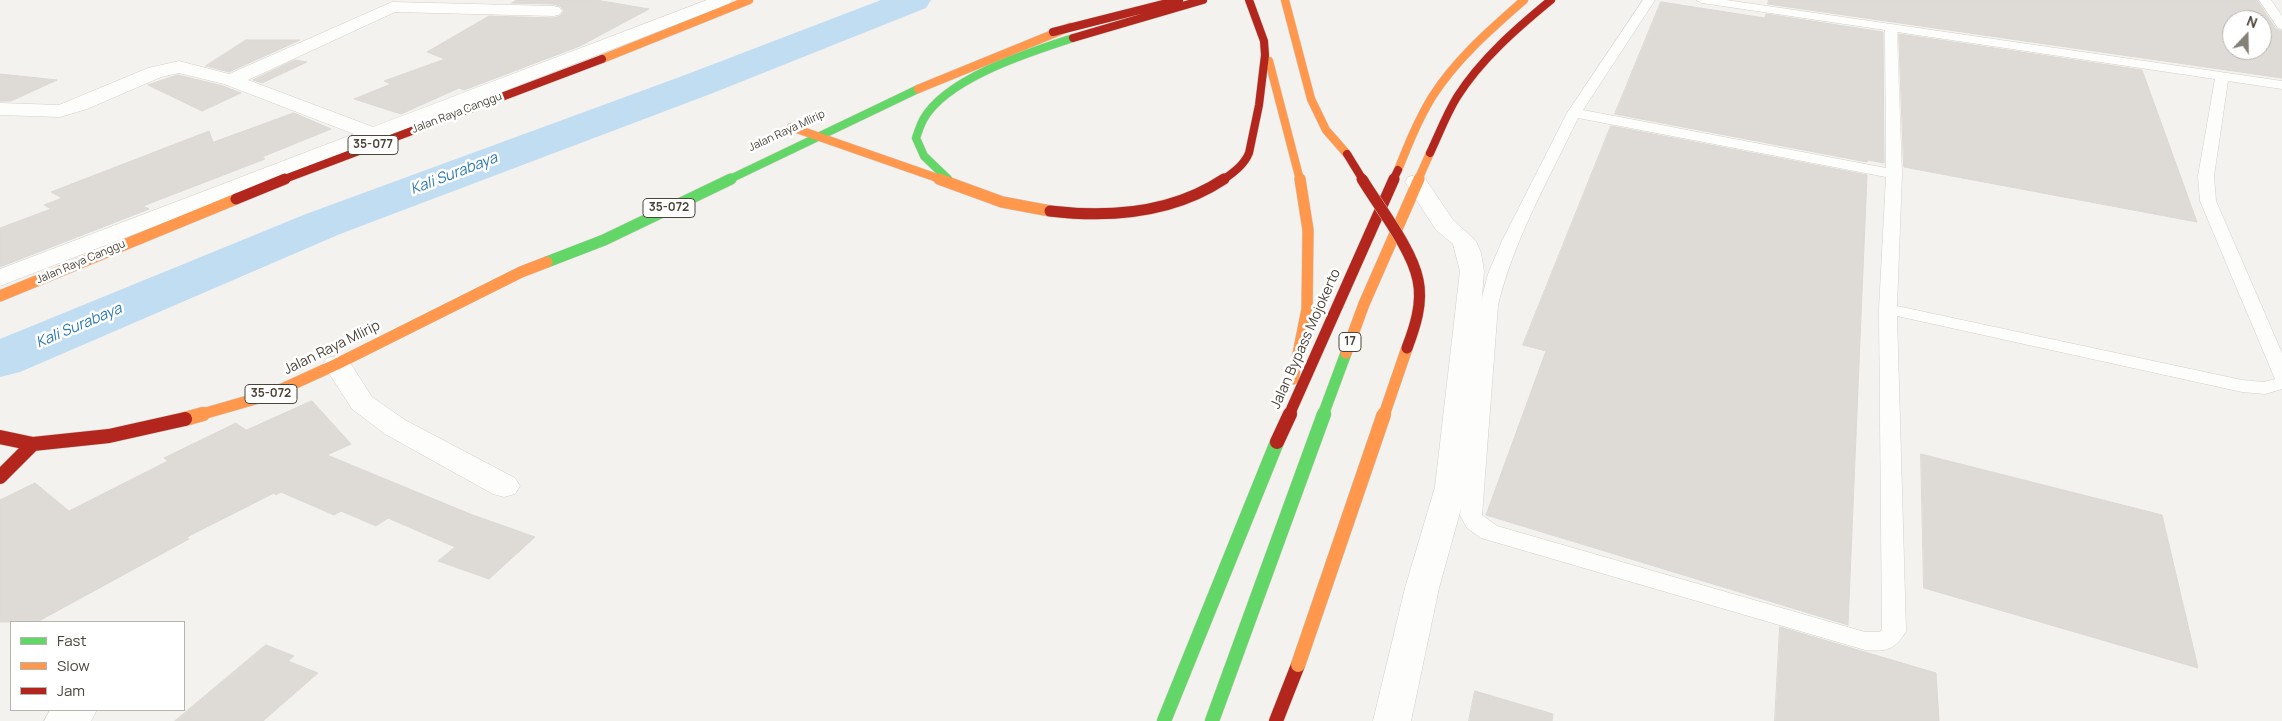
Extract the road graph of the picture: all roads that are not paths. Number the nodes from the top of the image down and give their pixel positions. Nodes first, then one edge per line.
1 (723, 0) edge
2 (749, 0) edge
3 (1179, 0) edge
4 (1203, 0) edge
5 (1249, 0) edge
6 (1285, 0) edge
7 (1524, 0) edge
8 (1550, 0) edge
9 (1649, 0) edge
10 (1702, 0) edge
11 (2265, 0) edge
12 (1760, 4) edge
13 (553, 12) dead end
14 (2282, 25) edge
15 (1070, 27) junction
16 (1891, 29) junction
17 (1263, 44) junction
18 (942, 66) dead end
19 (2222, 77) junction
20 (231, 80) junction
21 (2282, 85) edge
22 (0, 109) edge
23 (1574, 113) junction
24 (808, 120) dead end
25 (372, 134) junction
26 (814, 136) junction
27 (1894, 174) junction
28 (1416, 182) junction
29 (956, 185) junction
30 (565, 242) dead end
31 (521, 272) junction
32 (0, 278) edge
33 (0, 296) edge
34 (1888, 309) junction
35 (337, 364) junction
36 (2282, 375) edge
37 (2282, 383) edge
38 (1282, 429) junction
39 (0, 437) edge
40 (33, 444) junction
41 (0, 476) edge
42 (504, 486) dead end
43 (77, 711) edge
44 (63, 721) edge
45 (1164, 721) edge
46 (1212, 721) edge
47 (1276, 721) edge
48 (1392, 721) edge

1 - 25 street
2 - 33 main road, Jalan Raya Canggu / 35-077
3 - 15 main road, Jalan Raya Mlirip / 35-072
4 - 29 main road
5 - 17 main road
6 - 47 main road, bridge
7 - 38 main road, Jalan Bypass Mojokerto / 17
8 - 28 main road, 17
9 - 23 lane
10 - 12 lane
11 - 14 lane
12 - 16 lane
13 - 20 street
15 - 18 main road, Jalan Raya Mlirip / 35-072
15 - 26 main road, Jalan Raya Mlirip / 35-072
16 - 19 lane
16 - 27 lane
17 - 29 main road
17 - 38 main road
19 - 21 lane
19 - 36 lane
20 - 22 street
20 - 25 street
23 - 27 lane
23 - 34 lane
24 - 26 main road, Jalan Raya Mlirip
25 - 32 street
26 - 29 main road
26 - 31 main road, Jalan Raya Mlirip / 35-072
27 - 34 lane
28 - 46 main road, 17
28 - 48 street
30 - 31 main road, Jalan Raya Mlirip / 35-072
31 - 35 main road, Jalan Raya Mlirip / 35-072
34 - 37 lane
35 - 40 main road, Jalan Raya Mlirip / 35-072
35 - 42 street
38 - 45 main road, Jalan Bypass Mojokerto / 17
39 - 40 main road, Jalan Raya Mlirip / 35-072
40 - 41 main road
43 - 44 street

